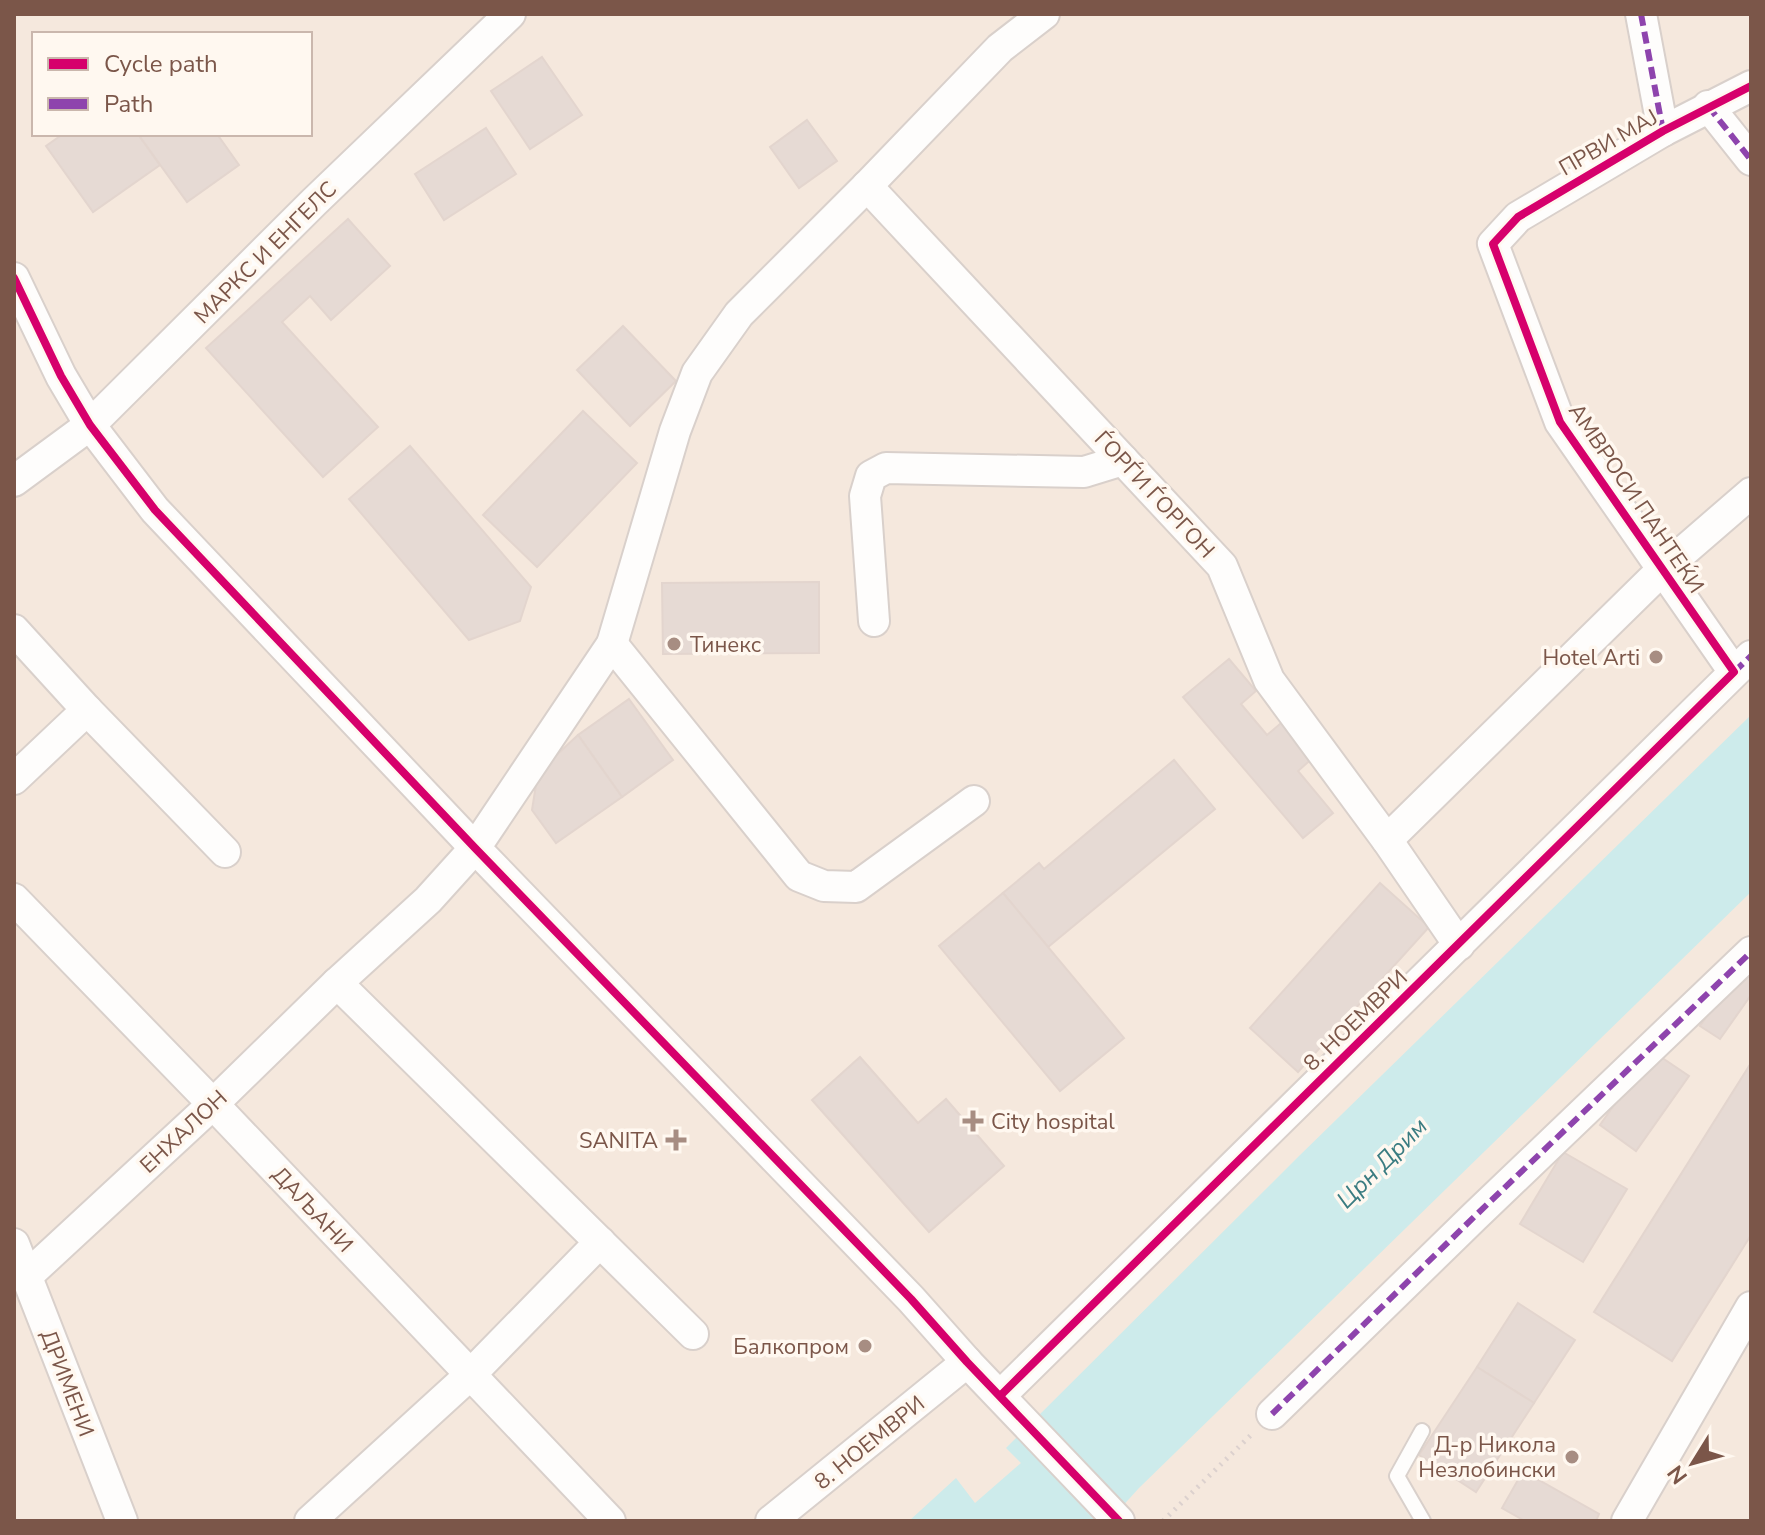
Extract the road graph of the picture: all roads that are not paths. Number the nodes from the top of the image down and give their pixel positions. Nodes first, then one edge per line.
1 (510, 14) edge
2 (1044, 14) edge
3 (1641, 14) edge
4 (1751, 86) edge
5 (1708, 106) junction
6 (1663, 131) junction
7 (1751, 160) edge
8 (867, 186) junction
9 (1493, 244) joint
10 (14, 278) edge
11 (90, 425) junction
12 (1123, 460) junction
13 (14, 481) edge
14 (1751, 493) edge
15 (1662, 570) junction
16 (874, 621) dead end
17 (14, 630) edge
18 (612, 644) junction
19 (1743, 664) edge
20 (87, 710) junction
21 (14, 779) edge
22 (974, 801) dead end
23 (1387, 840) junction
24 (475, 848) junction
25 (225, 852) dead end
26 (14, 899) edge
27 (1459, 945) junction
28 (1751, 952) edge
29 (337, 983) junction
30 (213, 1104) junction
31 (600, 1242) junction
32 (14, 1244) edge
33 (27, 1276) junction
34 (1751, 1307) edge
35 (693, 1334) dead end
36 (967, 1362) junction
37 (470, 1375) junction
38 (1001, 1395) junction
39 (1272, 1414) dead end
40 (1422, 1431) dead end
41 (122, 1521) edge
42 (310, 1521) edge
43 (610, 1521) edge
44 (771, 1521) edge
45 (1119, 1521) edge
46 (1423, 1521) edge
47 (1627, 1521) edge

1 - 11 street, МАРКС И ЕНГЕЛС
2 - 8 street, ЕНХАЛОН
3 - 6 street
4 - 5 street, ПРВИ МАЈ
5 - 6 street, ПРВИ МАЈ
5 - 7 street
6 - 9 street, ПРВИ МАЈ
8 - 12 street, ЃОРЃИ ЃОРГОН
8 - 18 street, ЕНХАЛОН
9 - 15 street, АМВРОСИ ПАНТЕЌИ
10 - 11 street
11 - 13 street, МАРКС И ЕНГЕЛС
11 - 24 street
12 - 16 street
12 - 23 street, ЃОРЃИ ЃОРГОН
14 - 15 street
15 - 19 street, АМВРОСИ ПАНТЕЌИ
15 - 23 street
17 - 20 street
18 - 22 street
18 - 24 street, ЕНХАЛОН
19 - 27 street, 8. НОЕМВРИ
20 - 21 street
20 - 25 street
23 - 27 street, ЃОРЃИ ЃОРГОН
24 - 29 street, ЕНХАЛОН
24 - 36 street
26 - 30 street, ДАЉАНИ
27 - 38 street, 8. НОЕМВРИ
28 - 39 street
29 - 30 street, ЕНХАЛОН
29 - 31 street
30 - 33 street, ЕНХАЛОН
30 - 37 street, ДАЉАНИ
31 - 35 street
31 - 37 street
32 - 33 street, ДРИМЕНИ
33 - 41 street, ДРИМЕНИ
34 - 47 street
36 - 38 street
36 - 44 street, 8. НОЕМВРИ
37 - 42 street
37 - 43 street, ДАЉАНИ
38 - 45 street
40 - 46 lane

